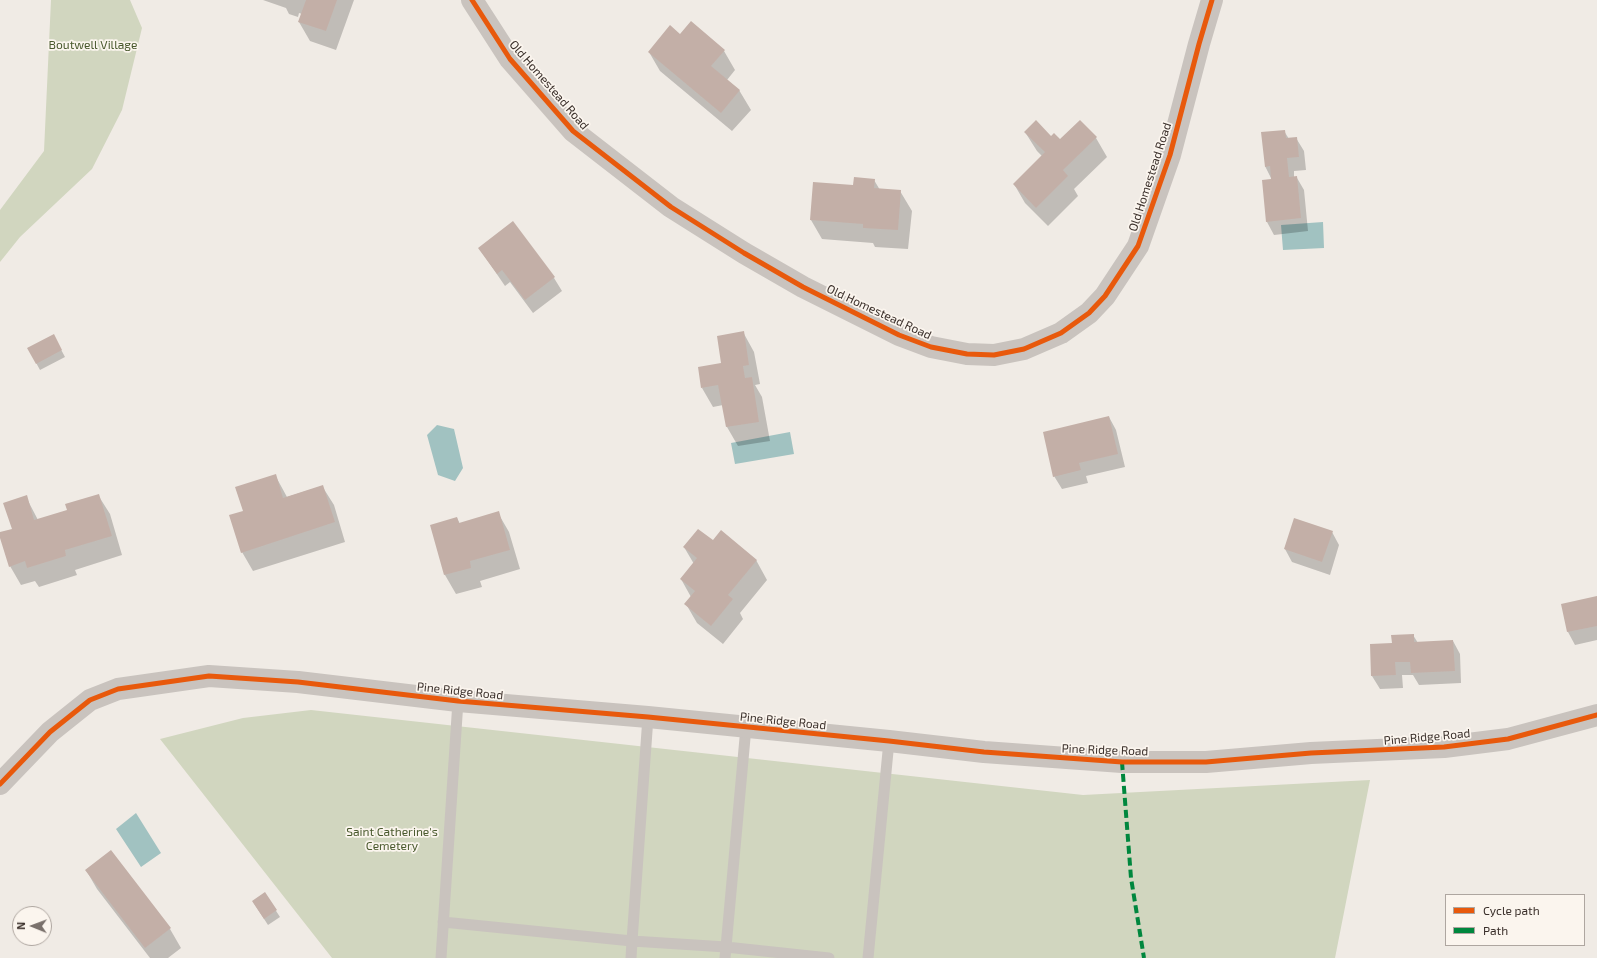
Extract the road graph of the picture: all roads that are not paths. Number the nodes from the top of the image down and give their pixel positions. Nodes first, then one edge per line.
1 (472, 0) edge
2 (1212, 0) edge
3 (458, 701) junction
4 (1597, 715) edge
5 (648, 717) junction
6 (746, 727) junction
7 (889, 741) junction
8 (0, 784) edge
9 (443, 922) junction
10 (632, 941) junction
11 (726, 953) edge
12 (441, 958) edge
13 (631, 958) edge
14 (829, 958) edge
15 (868, 958) edge

1 - 2 street, Old Homestead Road
3 - 5 street, Pine Ridge Road
3 - 8 street, Pine Ridge Road
3 - 9 lane
4 - 7 street, Pine Ridge Road
5 - 6 street, Pine Ridge Road
5 - 10 lane
6 - 7 street, Pine Ridge Road
6 - 11 lane
7 - 15 lane
9 - 10 lane
9 - 12 lane
10 - 11 lane
10 - 13 lane
11 - 14 lane

